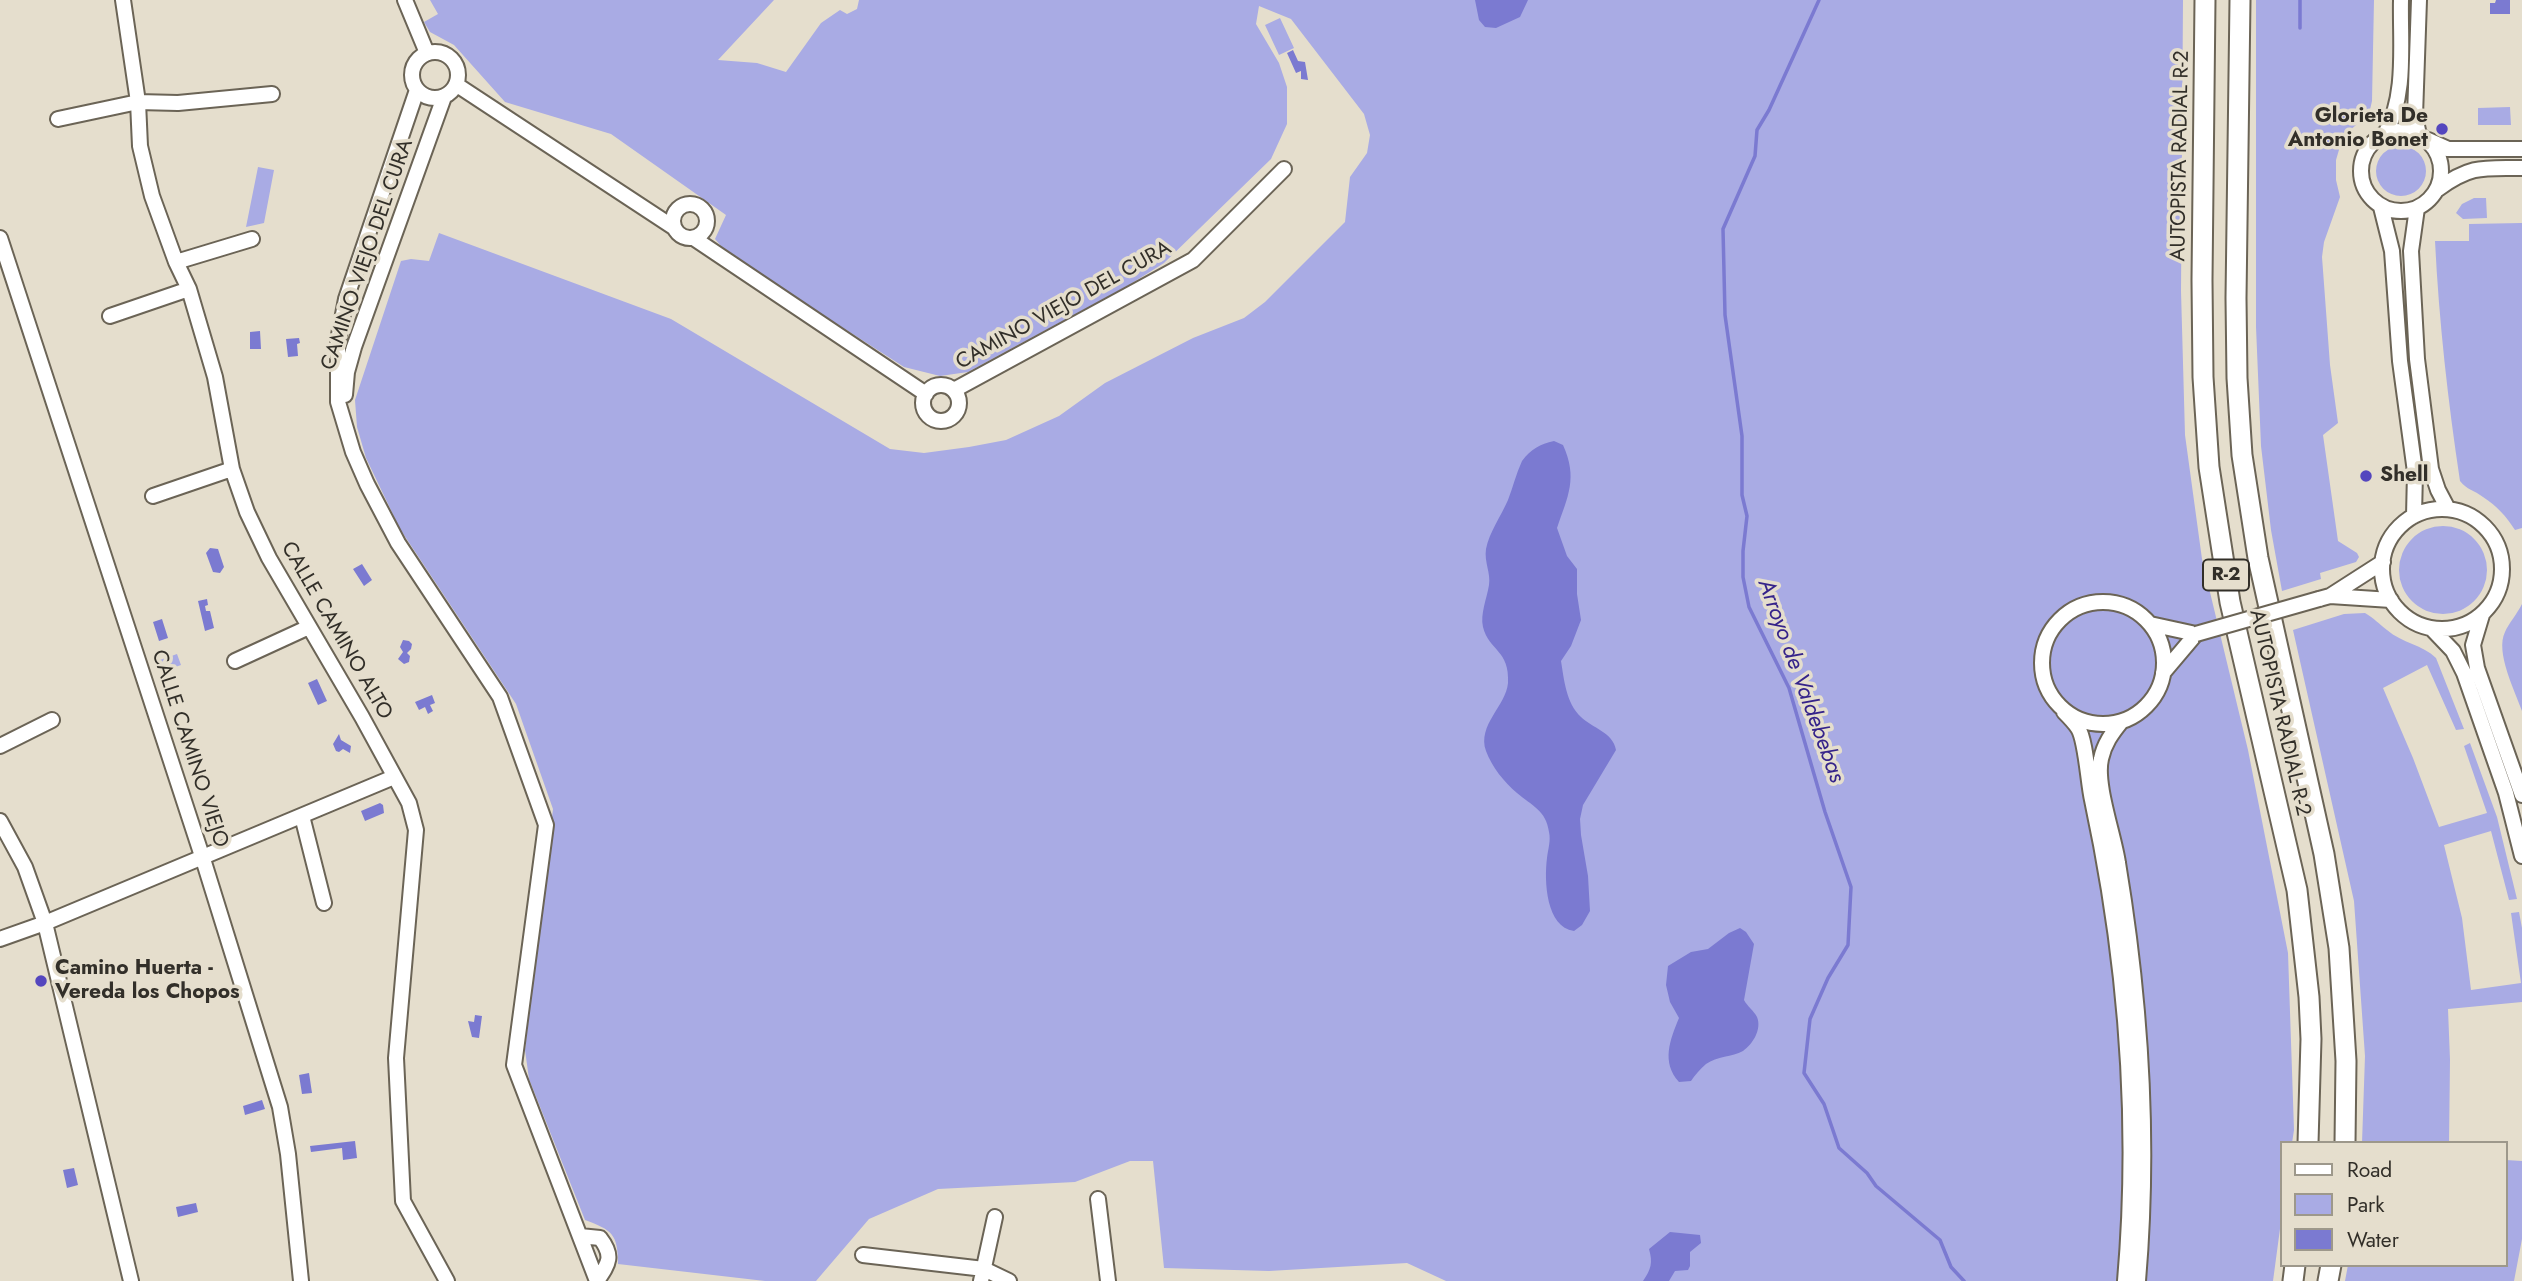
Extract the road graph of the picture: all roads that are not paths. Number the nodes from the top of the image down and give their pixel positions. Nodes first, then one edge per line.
1 (123, 0) edge
2 (405, 0) edge
3 (2205, 0) edge
4 (2240, 0) edge
5 (2401, 0) edge
6 (2419, 0) edge
7 (427, 53) junction
8 (457, 85) junction
9 (417, 90) junction
10 (272, 94) dead end
11 (444, 97) junction
12 (138, 102) junction
13 (58, 119) dead end
14 (2385, 134) junction
15 (2423, 137) junction
16 (2522, 149) edge
17 (2522, 168) edge
18 (1284, 169) dead end
19 (2438, 189) junction
20 (682, 206) junction
21 (2381, 206) junction
22 (645, 207) junction
23 (2417, 208) junction
24 (673, 227) junction
25 (700, 235) junction
26 (0, 238) edge
27 (252, 239) dead end
28 (176, 262) junction
29 (189, 289) junction
30 (110, 316) dead end
31 (954, 390) junction
32 (926, 394) junction
33 (346, 428) junction
34 (232, 469) junction
35 (153, 496) dead end
36 (2448, 509) junction
37 (2414, 516) junction
38 (2383, 562) junction
39 (2324, 597) junction
40 (2390, 600) junction
41 (2482, 615) junction
42 (2150, 624) junction
43 (309, 628) junction
44 (2432, 629) junction
45 (2196, 634) junction
46 (235, 661) dead end
47 (2164, 673) junction
48 (2064, 712) junction
49 (52, 720) dead end
50 (2121, 722) junction
51 (0, 746) edge
52 (394, 778) junction
53 (2522, 795) edge
54 (302, 816) junction
55 (0, 821) edge
56 (2522, 856) edge
57 (203, 859) junction
58 (324, 903) dead end
59 (45, 923) junction
60 (0, 939) edge
61 (2308, 1141) edge
62 (2345, 1141) edge
63 (1098, 1199) dead end
64 (995, 1217) dead end
65 (580, 1236) junction
66 (863, 1255) dead end
67 (983, 1275) edge
68 (131, 1281) edge
69 (301, 1281) edge
70 (447, 1281) edge
71 (597, 1281) edge
72 (1009, 1281) edge
73 (1108, 1281) edge
74 (2125, 1281) edge
75 (2138, 1281) edge

1 - 12 street, CALLE CAMINO ALTO
2 - 7 street
3 - 61 highway, AUTOPISTA RADIAL R-2 / R-2
4 - 62 highway, AUTOPISTA RADIAL R-2 / R-2
5 - 14 street
6 - 15 street
7 - 8 street
7 - 9 street
8 - 11 street
8 - 22 street
9 - 11 street
9 - 33 street, CAMINO VIEJO DEL CURA
10 - 12 street
11 - 33 street, CAMINO VIEJO DEL CURA
12 - 13 street
12 - 28 street, CALLE CAMINO ALTO
14 - 15 street
14 - 21 street
15 - 16 street
15 - 19 street
17 - 19 street
18 - 31 street, CAMINO VIEJO DEL CURA
19 - 23 street
20 - 22 street
20 - 24 street
20 - 25 street
21 - 23 street
21 - 37 street
22 - 24 street
23 - 36 street
24 - 25 street
25 - 32 street
26 - 57 street, CALLE CAMINO VIEJO
27 - 28 street
28 - 29 street, CALLE CAMINO ALTO
29 - 30 street
29 - 34 street, CALLE CAMINO ALTO
31 - 32 street
31 - 32 street
33 - 65 street, CAMINO VIEJO DEL CURA
34 - 35 street
34 - 43 street, CALLE CAMINO ALTO
36 - 37 street
36 - 41 street
37 - 38 street
38 - 39 street
38 - 40 street
39 - 40 street
39 - 45 street, bridge
40 - 44 street
41 - 44 street
41 - 53 street
42 - 45 street
42 - 47 street
42 - 48 street
43 - 46 street
43 - 52 street, CALLE CAMINO ALTO
44 - 56 street
45 - 47 street
47 - 50 street
48 - 50 street
48 - 74 street
49 - 51 street
50 - 75 street
52 - 54 street
52 - 70 street, CALLE CAMINO ALTO
54 - 57 street
54 - 58 street
55 - 59 street
57 - 59 street
57 - 69 street, CALLE CAMINO VIEJO
59 - 60 street
59 - 68 street
63 - 73 street
64 - 67 street
65 - 71 street, CAMINO VIEJO DEL CURA
65 - 71 street, CAMINO VIEJO DEL CURA
66 - 67 street
67 - 72 street

